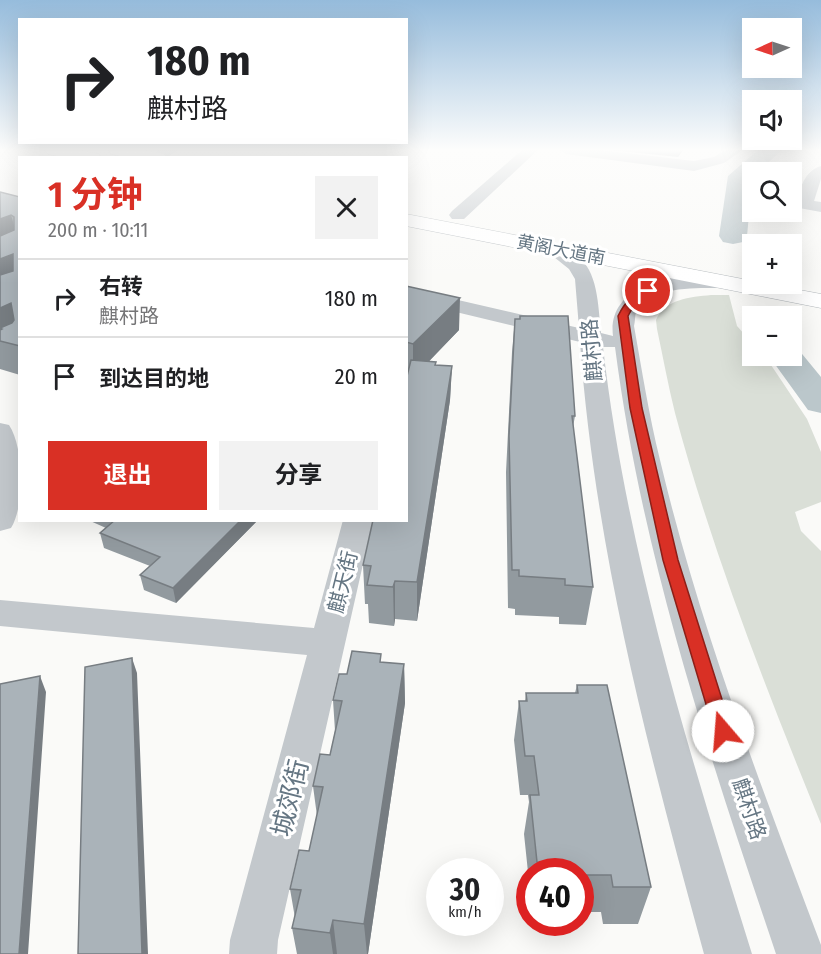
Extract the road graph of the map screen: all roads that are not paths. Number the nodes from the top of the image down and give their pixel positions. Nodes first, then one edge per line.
1 (466, 195) edge
2 (471, 195) edge
3 (807, 195) edge
4 (408, 205) edge
5 (821, 207) edge
6 (452, 209) junction
7 (408, 220) edge
8 (553, 249) junction
9 (742, 269) edge
10 (722, 282) junction
11 (742, 282) edge
12 (802, 283) edge
13 (821, 283) edge
14 (802, 291) edge
15 (408, 294) edge
16 (821, 303) edge
17 (591, 338) junction
18 (626, 346) junction
19 (0, 431) edge
20 (0, 521) edge
21 (358, 522) edge
22 (0, 613) edge
23 (328, 643) junction
24 (253, 954) edge
25 (728, 954) edge
26 (800, 954) edge

1 - 6 street
2 - 6 street
3 - 5 street
4 - 6 main road, 黄阁大道南
6 - 9 main road, 黄阁大道南
7 - 8 main road, 黄阁大道南
8 - 10 main road, 黄阁大道南
8 - 17 street, 麒村路
10 - 11 main road, 黄阁大道南
10 - 18 street, 麒村路
12 - 13 main road, 黄阁大道南
14 - 16 main road
15 - 17 street
17 - 18 street
17 - 25 street, 麒村路
18 - 26 street, 麒村路
19 - 20 street
21 - 23 street, 麒天街
22 - 23 street
23 - 24 street, 城郊街

